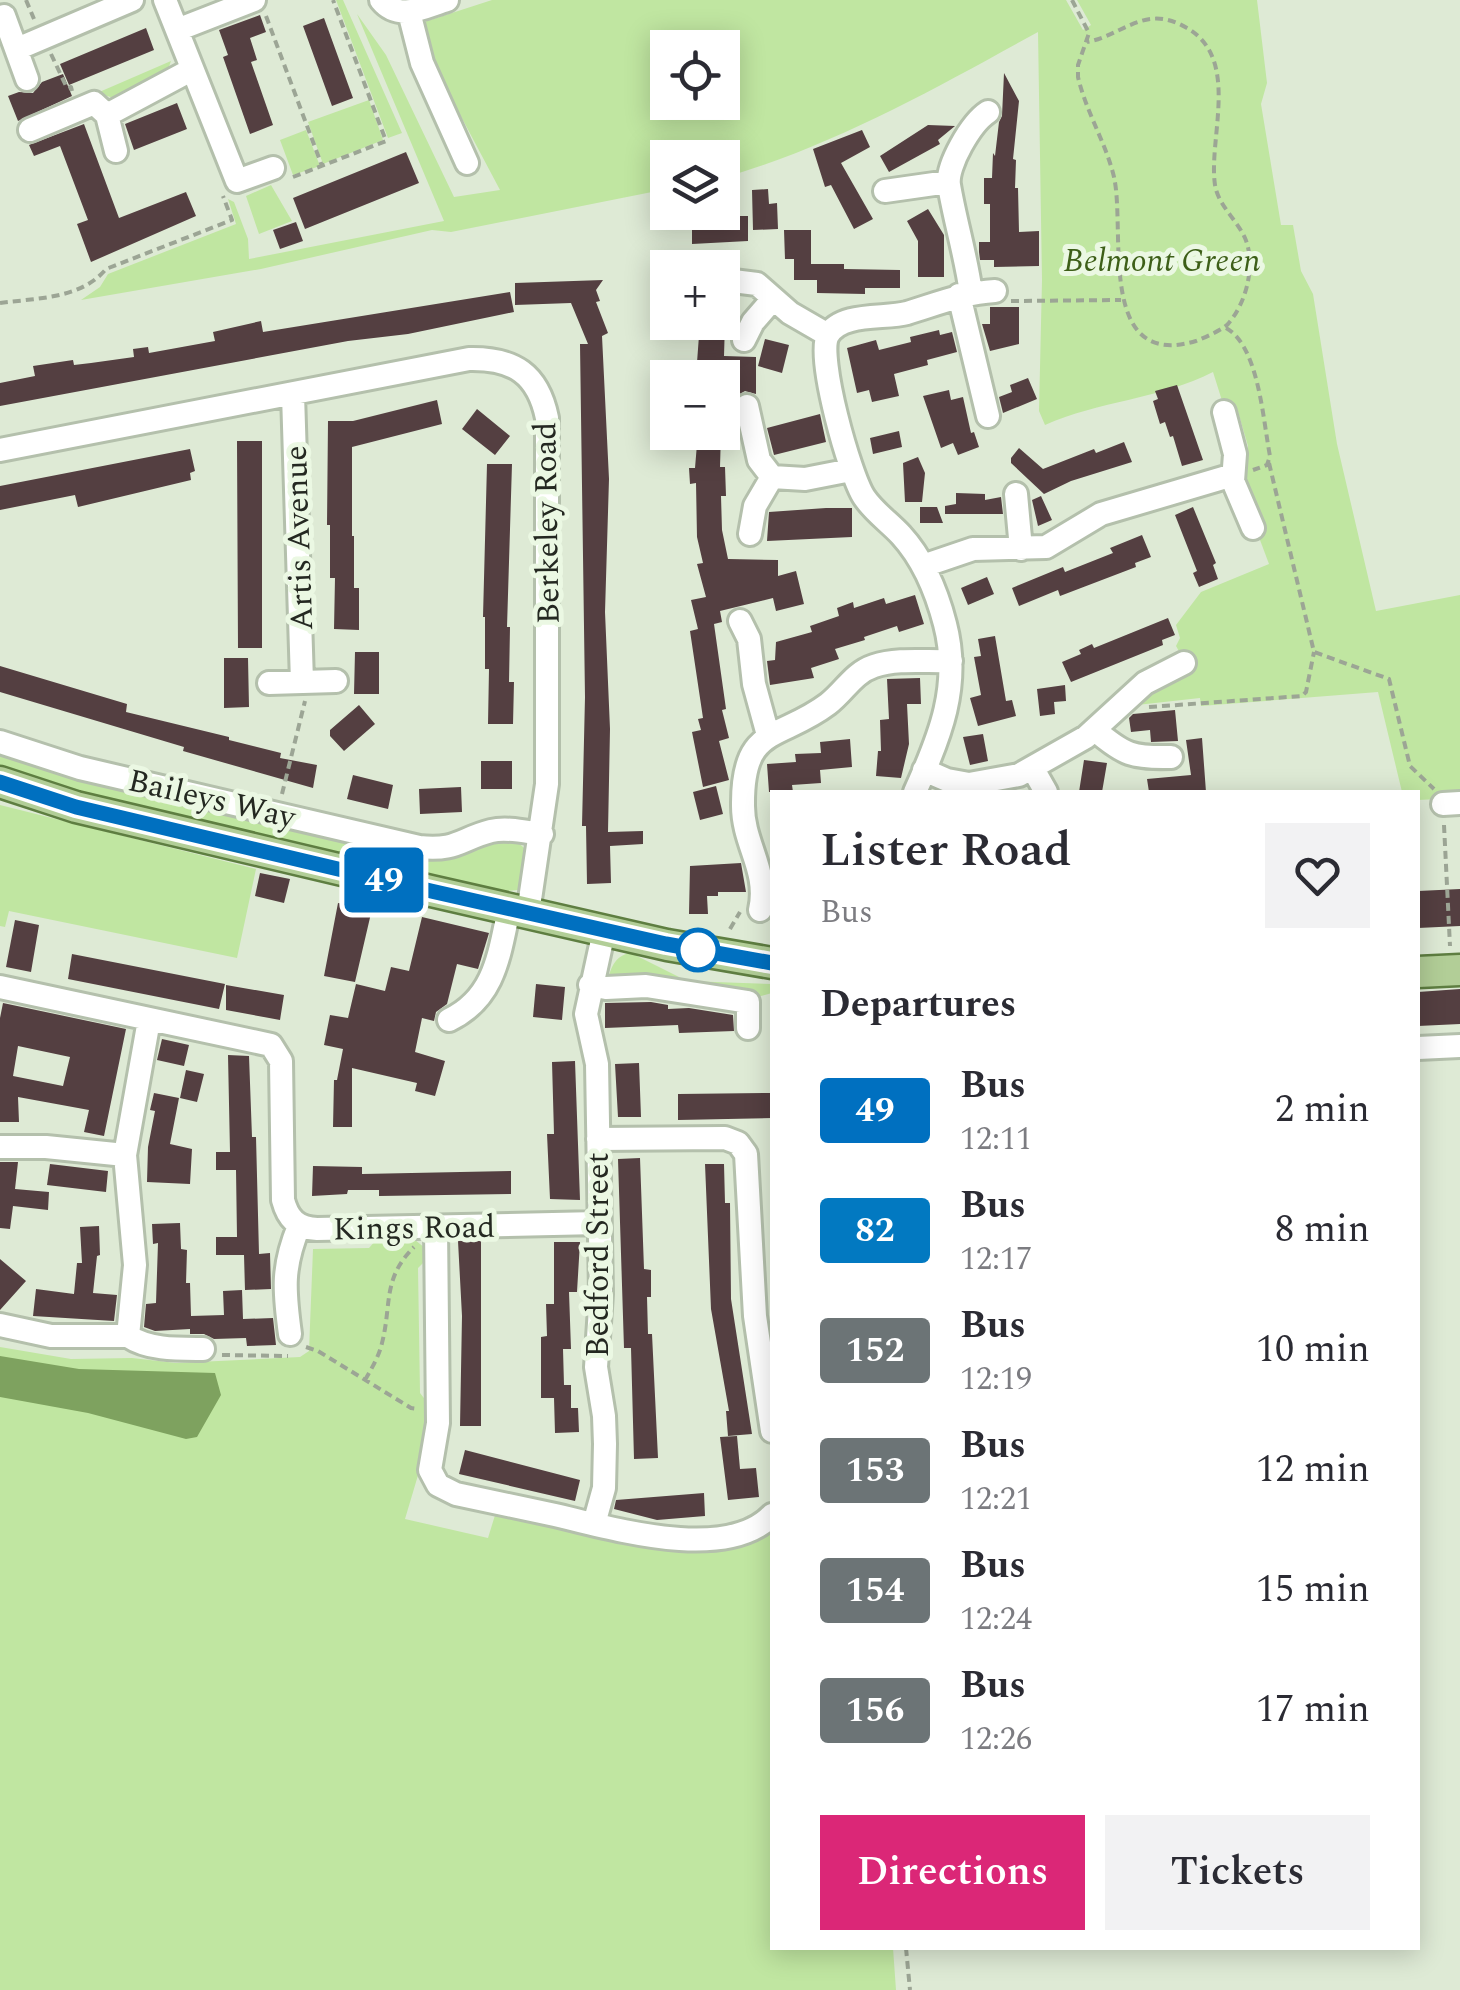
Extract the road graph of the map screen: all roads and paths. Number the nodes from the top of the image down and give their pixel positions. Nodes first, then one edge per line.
1 (132, 0) edge
2 (165, 0) edge
3 (333, 0) edge
4 (381, 0) edge
5 (447, 0) edge
6 (1072, 0) edge
7 (260, 8) edge
8 (409, 12) junction
9 (4, 16) dead end
10 (177, 30) junction
11 (1087, 42) junction
12 (17, 49) junction
13 (192, 70) junction
14 (28, 78) dead end
15 (100, 109) junction
16 (988, 112) dead end
17 (30, 130) dead end
18 (116, 151) dead end
19 (467, 163) dead end
20 (322, 166) junction
21 (273, 168) joint
22 (952, 171) junction
23 (237, 181) junction
24 (885, 190) dead end
25 (740, 283) edge
26 (995, 291) joint
27 (965, 294) junction
28 (773, 299) junction
29 (1123, 300) junction
30 (0, 303) edge
31 (1226, 328) junction
32 (828, 335) junction
33 (744, 340) dead end
34 (293, 394) junction
35 (747, 406) dead end
36 (1224, 412) dead end
37 (988, 416) dead end
38 (0, 450) edge
39 (1269, 463) junction
40 (850, 470) junction
41 (1233, 475) junction
42 (772, 477) junction
43 (1016, 494) dead end
44 (1252, 528) dead end
45 (750, 534) dead end
46 (1021, 549) junction
47 (923, 566) junction
48 (740, 621) dead end
49 (1314, 652) junction
50 (950, 661) junction
51 (1184, 663) dead end
52 (336, 680) dead end
53 (302, 682) junction
54 (269, 683) dead end
55 (1108, 715) junction
56 (768, 735) junction
57 (0, 742) edge
58 (1172, 757) dead end
59 (1034, 769) junction
60 (924, 770) junction
61 (0, 782) edge
62 (916, 790) edge
63 (1045, 790) edge
64 (1452, 803) edge
65 (278, 814) junction
66 (542, 834) junction
67 (519, 911) junction
68 (758, 913) edge
69 (604, 930) junction
70 (770, 963) edge
71 (1455, 970) edge
72 (1420, 972) edge
73 (590, 985) junction
74 (0, 987) edge
75 (149, 1020) junction
76 (449, 1020) dead end
77 (748, 1028) dead end
78 (1460, 1046) edge
79 (1420, 1048) edge
80 (598, 1139) junction
81 (0, 1147) edge
82 (125, 1156) junction
83 (598, 1223) junction
84 (299, 1226) junction
85 (436, 1227) junction
86 (0, 1325) edge
87 (128, 1336) junction
88 (298, 1340) joint
89 (203, 1348) dead end
90 (365, 1380) junction
91 (438, 1410) junction
92 (770, 1417) edge
93 (770, 1516) edge
94 (594, 1524) junction
95 (906, 1950) edge
96 (910, 1990) edge

1 - 12 street
2 - 10 street
3 - 20 path
4 - 8 street
5 - 8 street
6 - 11 path
7 - 10 street
7 - 20 path
8 - 19 street
9 - 12 street
10 - 13 street
11 - 29 path
11 - 31 path
12 - 14 street
13 - 15 street
13 - 23 street
15 - 17 street
15 - 18 street
16 - 22 street
20 - 21 path
21 - 23 street
22 - 24 street
22 - 27 street
23 - 30 path
25 - 28 street
26 - 27 street
26 - 29 path
27 - 32 street
27 - 37 street
28 - 32 street
28 - 33 street
29 - 31 path
31 - 39 path
32 - 40 street
34 - 38 street, Berkeley Road
34 - 53 street, Artis Avenue
34 - 66 street, Berkeley Road
35 - 42 street
36 - 41 street
39 - 41 path
39 - 49 path
40 - 42 street
40 - 47 street
41 - 44 street
41 - 46 street
42 - 45 street
43 - 46 street
46 - 47 street
47 - 50 street
48 - 56 street
49 - 55 path
49 - 64 path
50 - 56 street
50 - 60 street
51 - 55 street
52 - 53 street
53 - 54 street
53 - 65 path
55 - 58 street
55 - 59 street
56 - 68 street
57 - 65 street, Baileys Way
59 - 60 street
59 - 63 street
60 - 62 street
61 - 67 main road
64 - 71 path
65 - 66 street, Baileys Way
66 - 67 street, Berkeley Road
67 - 69 main road
67 - 76 street, Berkeley Road
69 - 70 main road
69 - 73 street, Bedford Street
71 - 72 main road
73 - 77 street
73 - 80 street, Bedford Street
74 - 75 street, Kings Road
75 - 82 street
75 - 84 street, Kings Road
78 - 79 street
80 - 83 street, Bedford Street
80 - 92 street
81 - 82 street
82 - 87 street
83 - 85 street, Kings Road
83 - 94 street, Bedford Street
84 - 85 street, Kings Road
84 - 88 street
85 - 90 path
85 - 91 street
86 - 87 street
87 - 89 street
88 - 90 path
90 - 91 path
91 - 94 street
93 - 94 street
95 - 96 path

